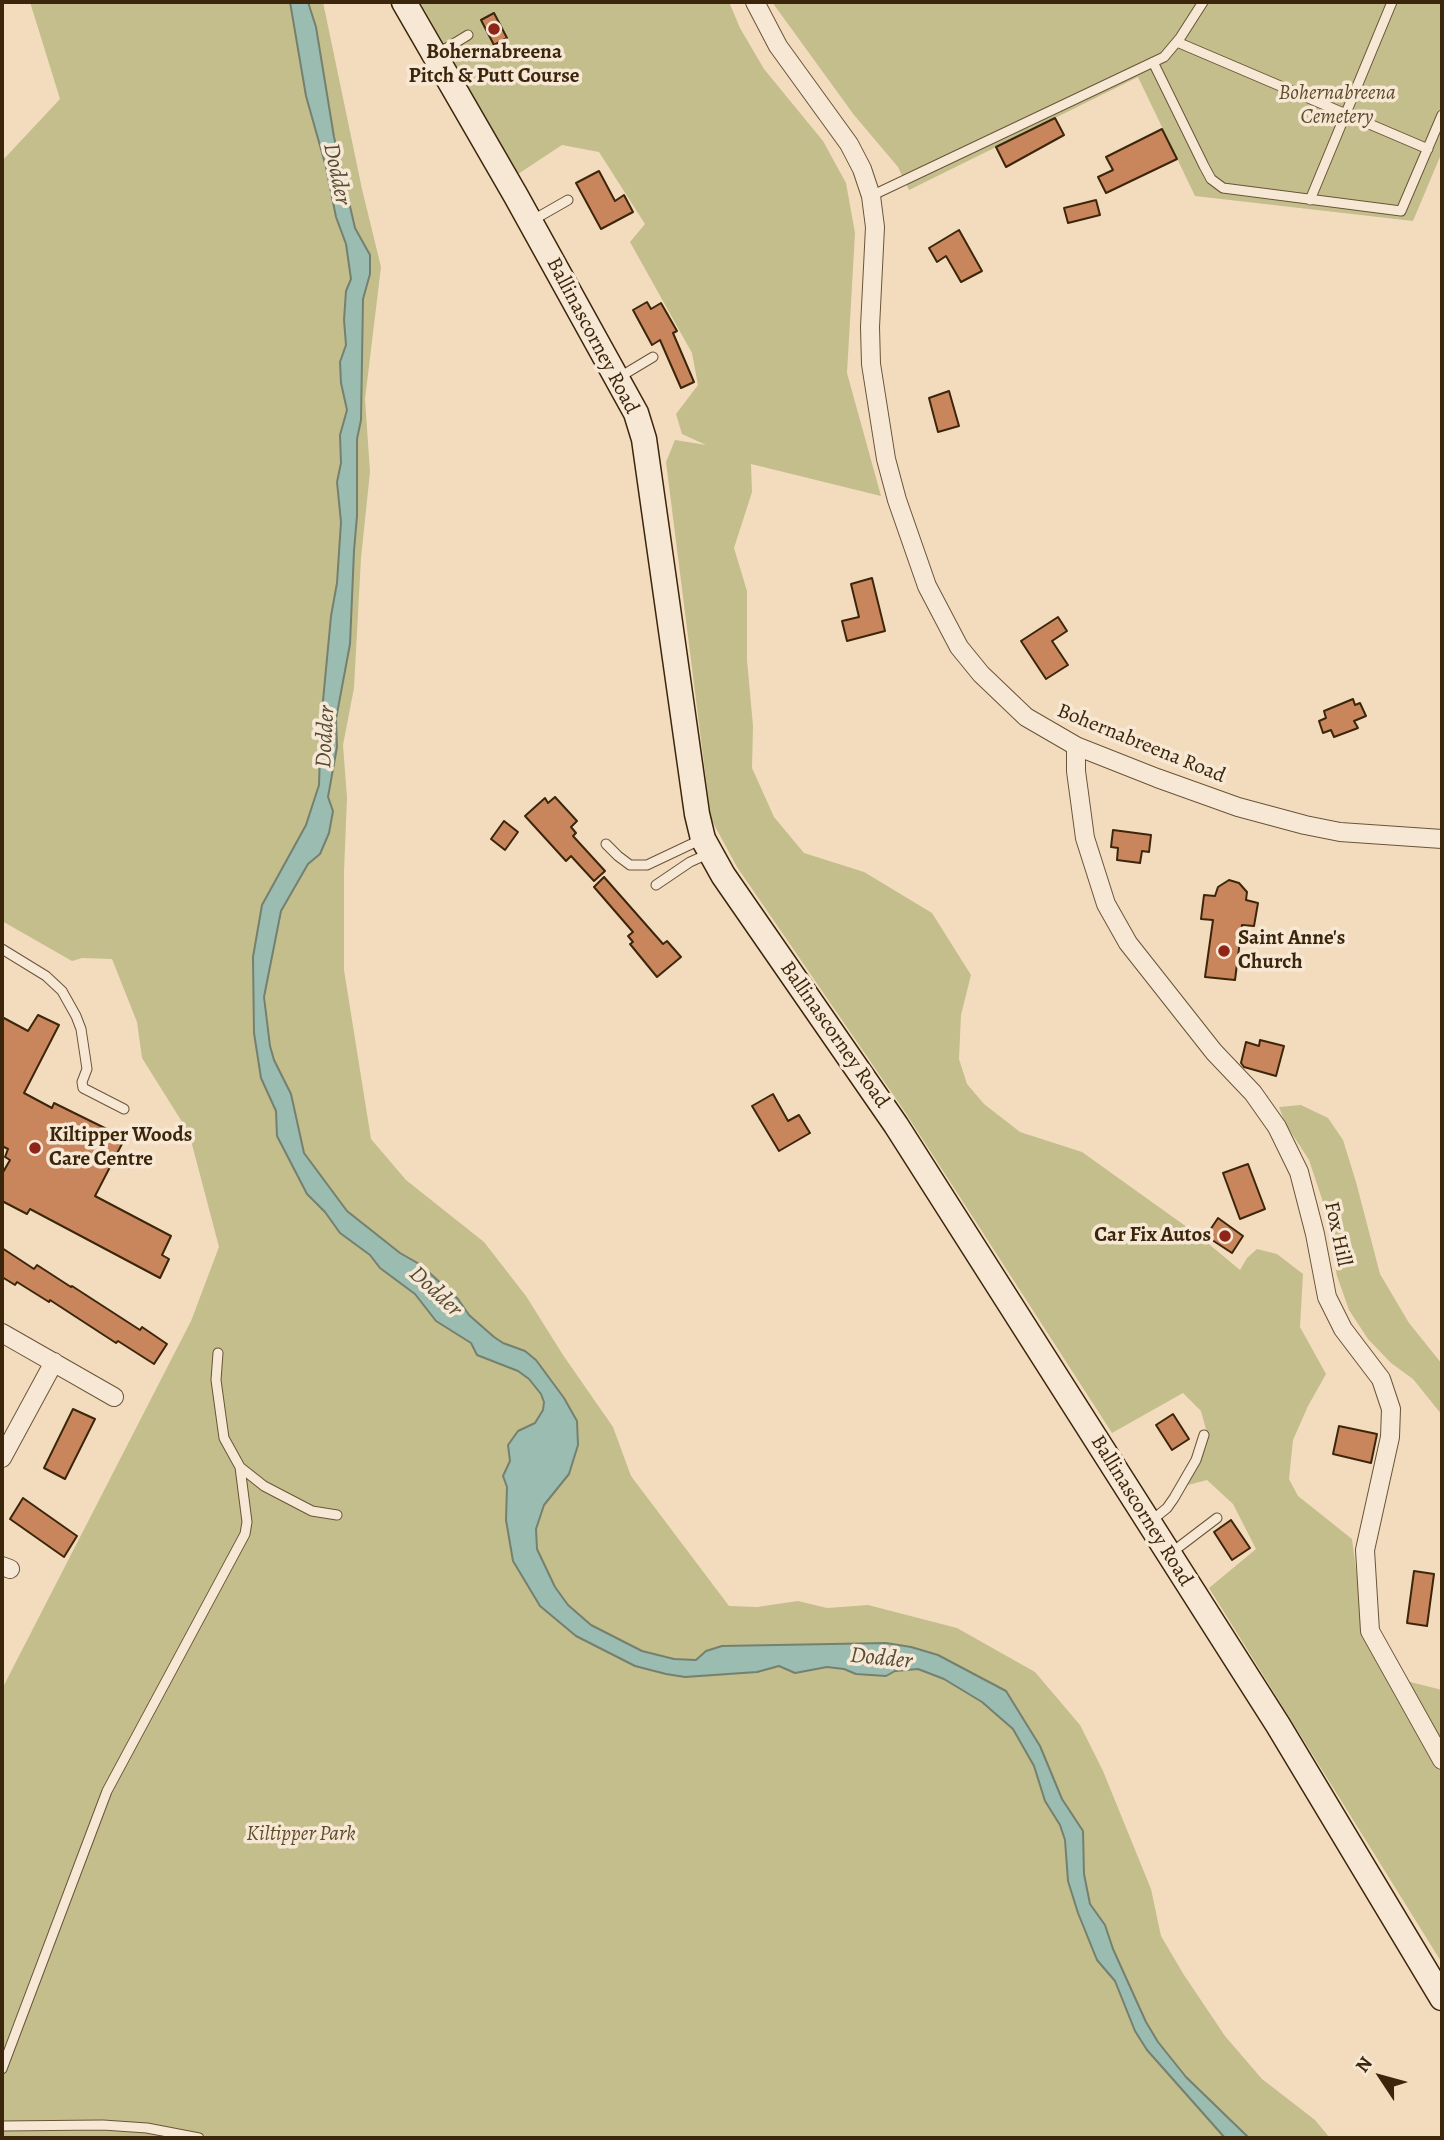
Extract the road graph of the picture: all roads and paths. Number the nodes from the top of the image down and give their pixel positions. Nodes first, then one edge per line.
1 (404, 2) edge
2 (755, 2) edge
3 (1203, 2) edge
4 (1392, 2) edge
5 (468, 35) dead end
6 (1177, 42) junction
7 (435, 55) junction
8 (1153, 62) junction
9 (1347, 114) junction
10 (1442, 116) edge
11 (1428, 149) junction
12 (871, 196) junction
13 (568, 200) dead end
14 (1310, 200) junction
15 (530, 222) junction
16 (653, 357) dead end
17 (618, 378) junction
18 (1076, 746) junction
19 (1442, 839) edge
20 (606, 844) dead end
21 (707, 846) junction
22 (656, 885) dead end
23 (2, 949) edge
24 (124, 1109) dead end
25 (2, 1333) edge
26 (218, 1353) dead end
27 (54, 1362) junction
28 (114, 1397) dead end
29 (1204, 1435) dead end
30 (2, 1458) edge
31 (240, 1467) junction
32 (337, 1515) dead end
33 (1217, 1518) dead end
34 (1148, 1524) junction
35 (1169, 1555) junction
36 (1442, 1760) edge
37 (1442, 1998) edge
38 (2, 2069) edge
39 (2, 2126) edge
40 (200, 2138) edge

1 - 7 main road, Ballinascorney Road
2 - 12 street, Bohernabreena Road
3 - 6 lane
4 - 9 lane
5 - 7 lane
6 - 8 lane
6 - 9 lane
7 - 15 main road, Ballinascorney Road
8 - 12 lane
8 - 14 lane
9 - 11 lane
9 - 14 lane
10 - 11 lane
11 - 14 lane
12 - 18 street, Bohernabreena Road
13 - 15 lane
15 - 17 main road, Ballinascorney Road
16 - 17 lane
17 - 21 main road, Ballinascorney Road
18 - 19 street, Bohernabreena Road
18 - 36 street, Fox Hill
20 - 21 lane
21 - 22 lane
21 - 34 main road, Ballinascorney Road
23 - 24 lane
25 - 27 street
26 - 31 lane
27 - 28 street
27 - 30 street
29 - 34 lane
31 - 32 lane
31 - 38 lane
33 - 35 lane
34 - 35 main road, Ballinascorney Road
35 - 37 main road, Ballinascorney Road
39 - 40 lane

